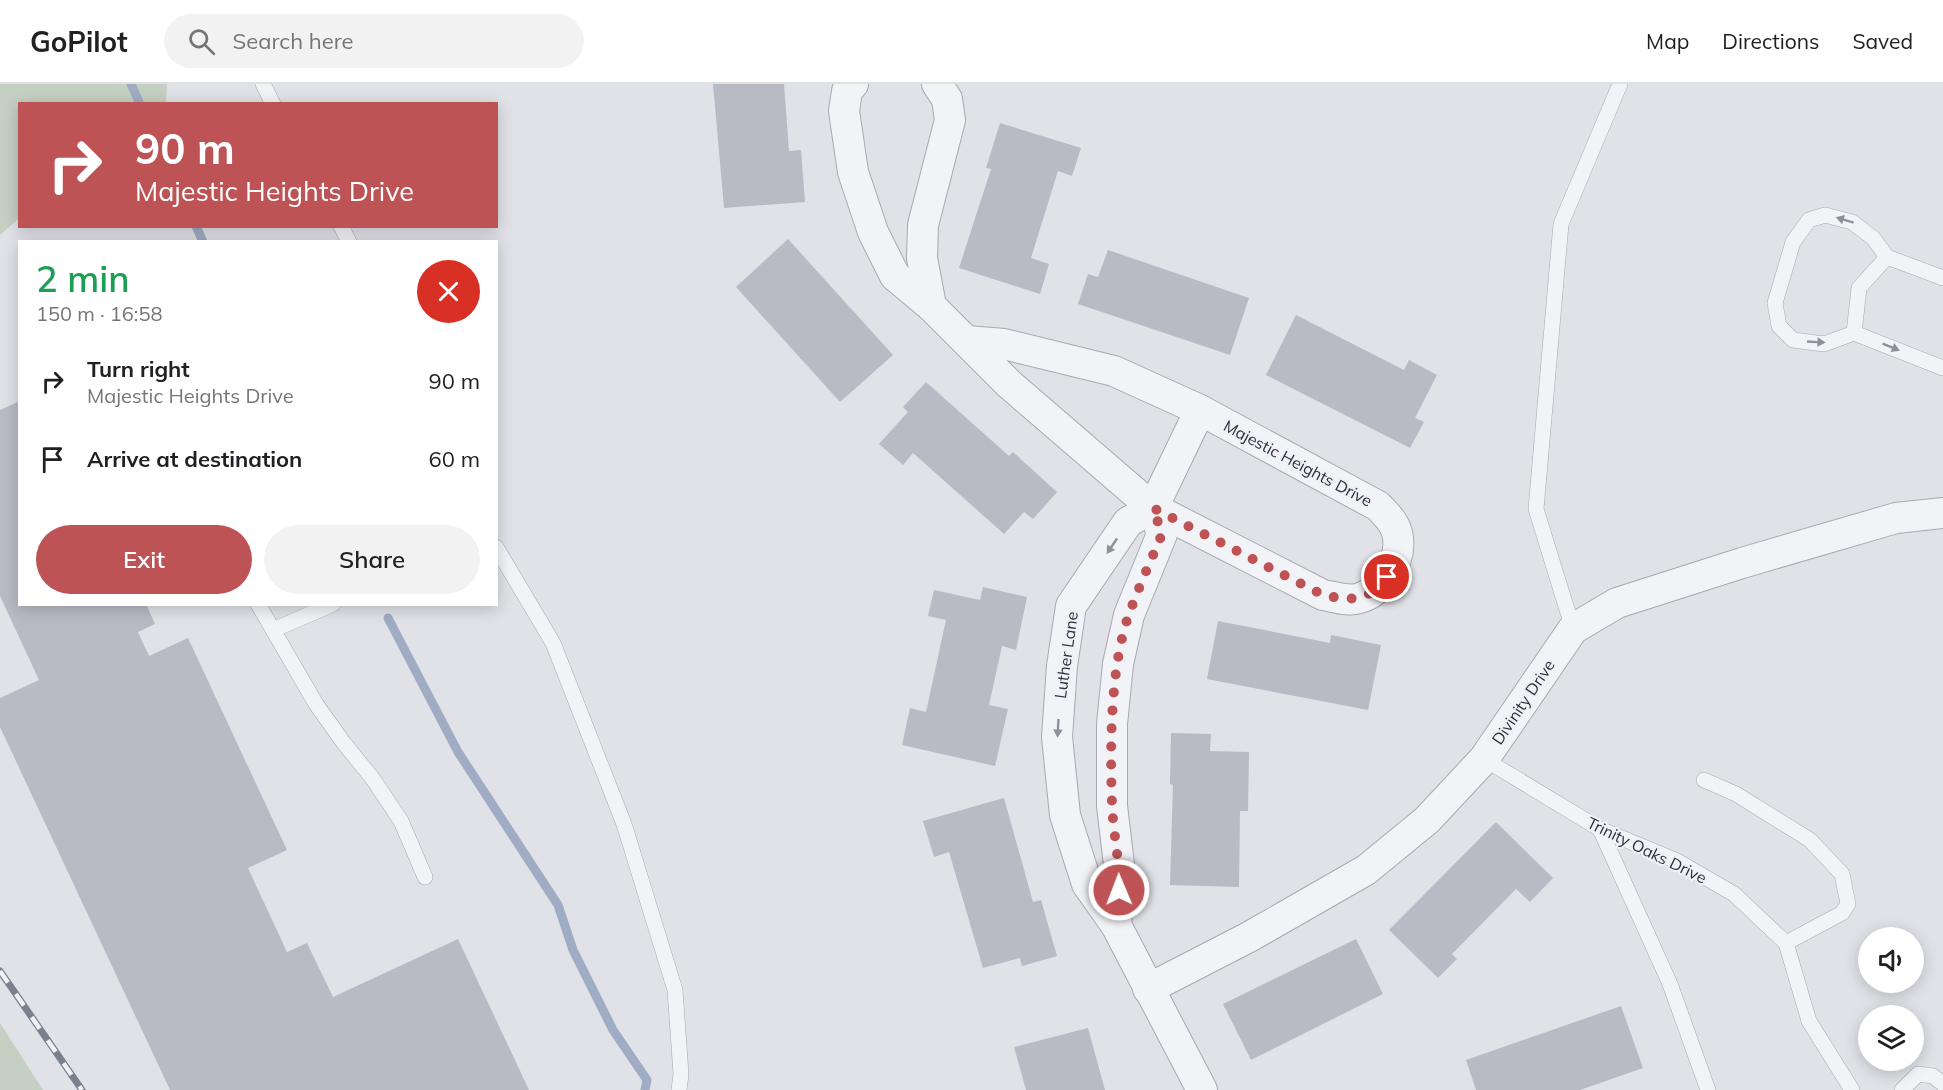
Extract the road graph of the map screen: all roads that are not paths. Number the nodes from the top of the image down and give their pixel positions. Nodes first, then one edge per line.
1 (263, 84) edge
2 (853, 84) edge
3 (937, 84) edge
4 (1620, 84) edge
5 (272, 102) edge
6 (1887, 258) junction
7 (1943, 278) edge
8 (932, 306) junction
9 (1854, 333) junction
10 (967, 340) junction
11 (1943, 368) edge
12 (1200, 410) junction
13 (1153, 508) junction
14 (1943, 513) edge
15 (498, 550) edge
16 (259, 606) edge
17 (328, 606) edge
18 (1573, 629) junction
19 (273, 630) junction
20 (1484, 759) junction
21 (1704, 780) dead end
22 (1600, 830) junction
23 (424, 877) dead end
24 (1116, 925) junction
25 (1786, 943) junction
26 (1148, 989) junction
27 (1943, 1084) edge
28 (679, 1090) edge
29 (1202, 1090) edge
30 (1707, 1090) edge
31 (1852, 1090) edge
32 (1902, 1090) edge

1 - 5 lane
2 - 8 street, Majestic Heights Drive
3 - 8 street
4 - 18 lane
6 - 7 lane
6 - 9 lane
6 -> 9 lane
8 - 10 street, Majestic Heights Drive
9 -> 11 lane
10 - 12 street, Majestic Heights Drive
10 - 13 street, Majestic Heights Drive
12 - 13 street
12 - 13 street, Majestic Heights Drive
13 - 24 street
13 -> 24 street, Luther Lane
14 - 18 street, Divinity Drive
15 - 28 lane
16 - 19 lane
17 - 19 lane
18 - 20 street, Divinity Drive
19 - 23 lane
20 - 22 lane, Trinity Oaks Drive
20 - 26 street, Divinity Drive
21 - 25 lane
22 - 25 lane, Trinity Oaks Drive
22 - 30 lane
24 - 26 street, Luther Lane
25 - 31 lane
26 - 29 street, Luther Lane
27 - 32 lane

